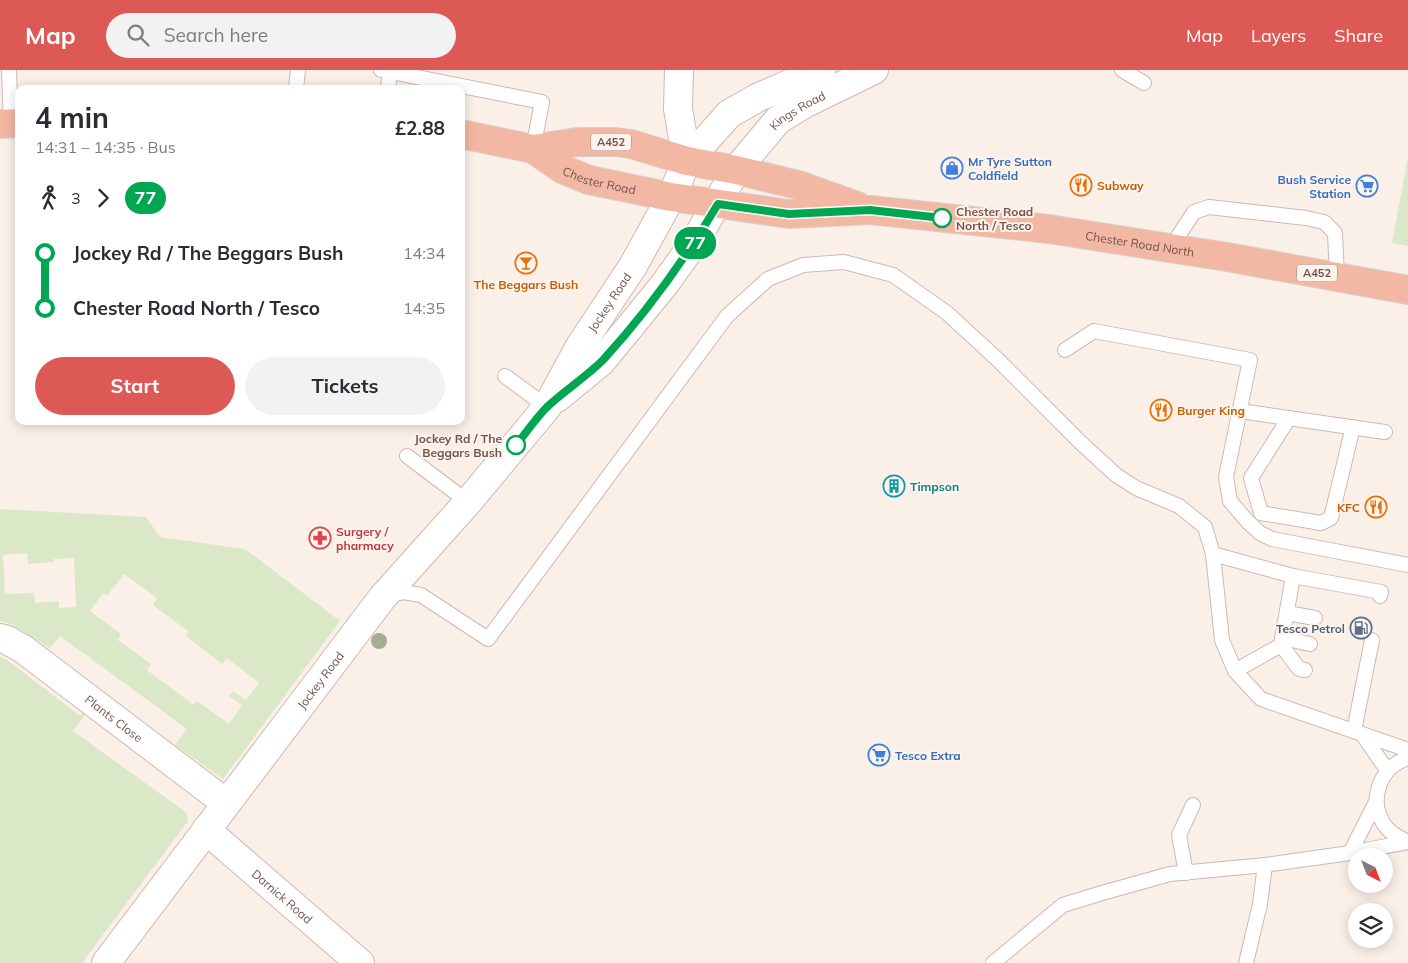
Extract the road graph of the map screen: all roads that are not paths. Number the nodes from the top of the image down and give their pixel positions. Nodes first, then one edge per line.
1 (9, 70) edge
2 (298, 70) edge
3 (679, 70) edge
4 (821, 70) edge
5 (874, 70) edge
6 (1122, 70) edge
7 (386, 71) edge
8 (1144, 83) dead end
9 (296, 85) edge
10 (388, 85) edge
11 (456, 85) edge
12 (465, 87) edge
13 (10, 124) edge
14 (465, 135) edge
15 (533, 150) junction
16 (687, 162) junction
17 (736, 170) junction
18 (671, 197) junction
19 (718, 204) junction
20 (870, 210) junction
21 (1169, 250) junction
22 (1337, 277) junction
23 (1404, 295) edge
24 (1065, 350) dead end
25 (505, 376) dead end
26 (546, 407) junction
27 (1240, 410) junction
28 (1289, 418) junction
29 (1353, 427) junction
30 (1385, 432) dead end
31 (407, 456) dead end
32 (468, 502) junction
33 (1214, 554) junction
34 (1408, 565) edge
35 (1293, 576) junction
36 (1380, 596) dead end
37 (382, 598) junction
38 (1287, 613) junction
39 (1315, 618) dead end
40 (0, 638) edge
41 (1372, 640) dead end
42 (1282, 641) junction
43 (1310, 644) dead end
44 (1305, 670) dead end
45 (1235, 672) junction
46 (1358, 732) junction
47 (1408, 750) edge
48 (1408, 758) edge
49 (1387, 770) junction
50 (226, 802) junction
51 (1376, 802) junction
52 (1193, 805) dead end
53 (206, 830) junction
54 (1408, 842) edge
55 (1353, 848) edge
56 (1376, 848) edge
57 (1348, 853) edge
58 (1265, 865) junction
59 (1186, 873) junction
60 (106, 963) edge
61 (360, 963) edge
62 (993, 963) edge
63 (1246, 963) edge

1 - 13 lane
2 - 9 lane
3 - 16 main road
4 - 16 main road, Kings Road
5 - 17 main road, Kings Road
6 - 8 lane
7 - 10 lane
7 - 11 lane
12 - 15 lane
14 - 15 highway, Chester Road / A452
15 - 16 highway, Chester Road / A452
15 - 18 highway, Chester Road / A452
16 - 17 highway, A452
16 - 18 main road, Kings Road
17 - 19 main road, Kings Road
17 - 20 highway, Chester Road North / A452
18 - 19 highway, A452
18 - 26 main road, Jockey Road
19 - 20 highway, Chester Road North / A452
19 - 26 main road, Jockey Road
20 - 21 highway, Chester Road North / A452
21 - 22 highway, Chester Road North / A452
21 - 22 lane
22 - 23 highway, Chester Road North / A452
24 - 27 lane
25 - 26 lane
26 - 32 main road, Jockey Road
27 - 28 lane
27 - 34 lane
28 - 29 lane
28 - 29 lane
29 - 30 lane
31 - 32 lane
32 - 37 main road, Jockey Road
33 - 35 lane
33 - 37 lane
33 - 45 lane
35 - 36 lane
35 - 38 lane
37 - 50 main road, Jockey Road
38 - 39 lane
38 - 42 lane
40 - 50 main road, Plants Close
41 - 46 lane
42 - 43 lane
42 - 44 lane
42 - 45 lane
45 - 46 lane
46 - 47 lane
46 - 49 lane
48 - 49 lane
49 - 51 lane
50 - 53 main road, Jockey Road
51 - 54 lane
51 - 55 lane
52 - 59 lane
53 - 60 main road, Jockey Road
53 - 61 main road, Darnick Road
54 - 56 lane
57 - 58 lane
58 - 59 lane
58 - 63 lane
59 - 62 lane

